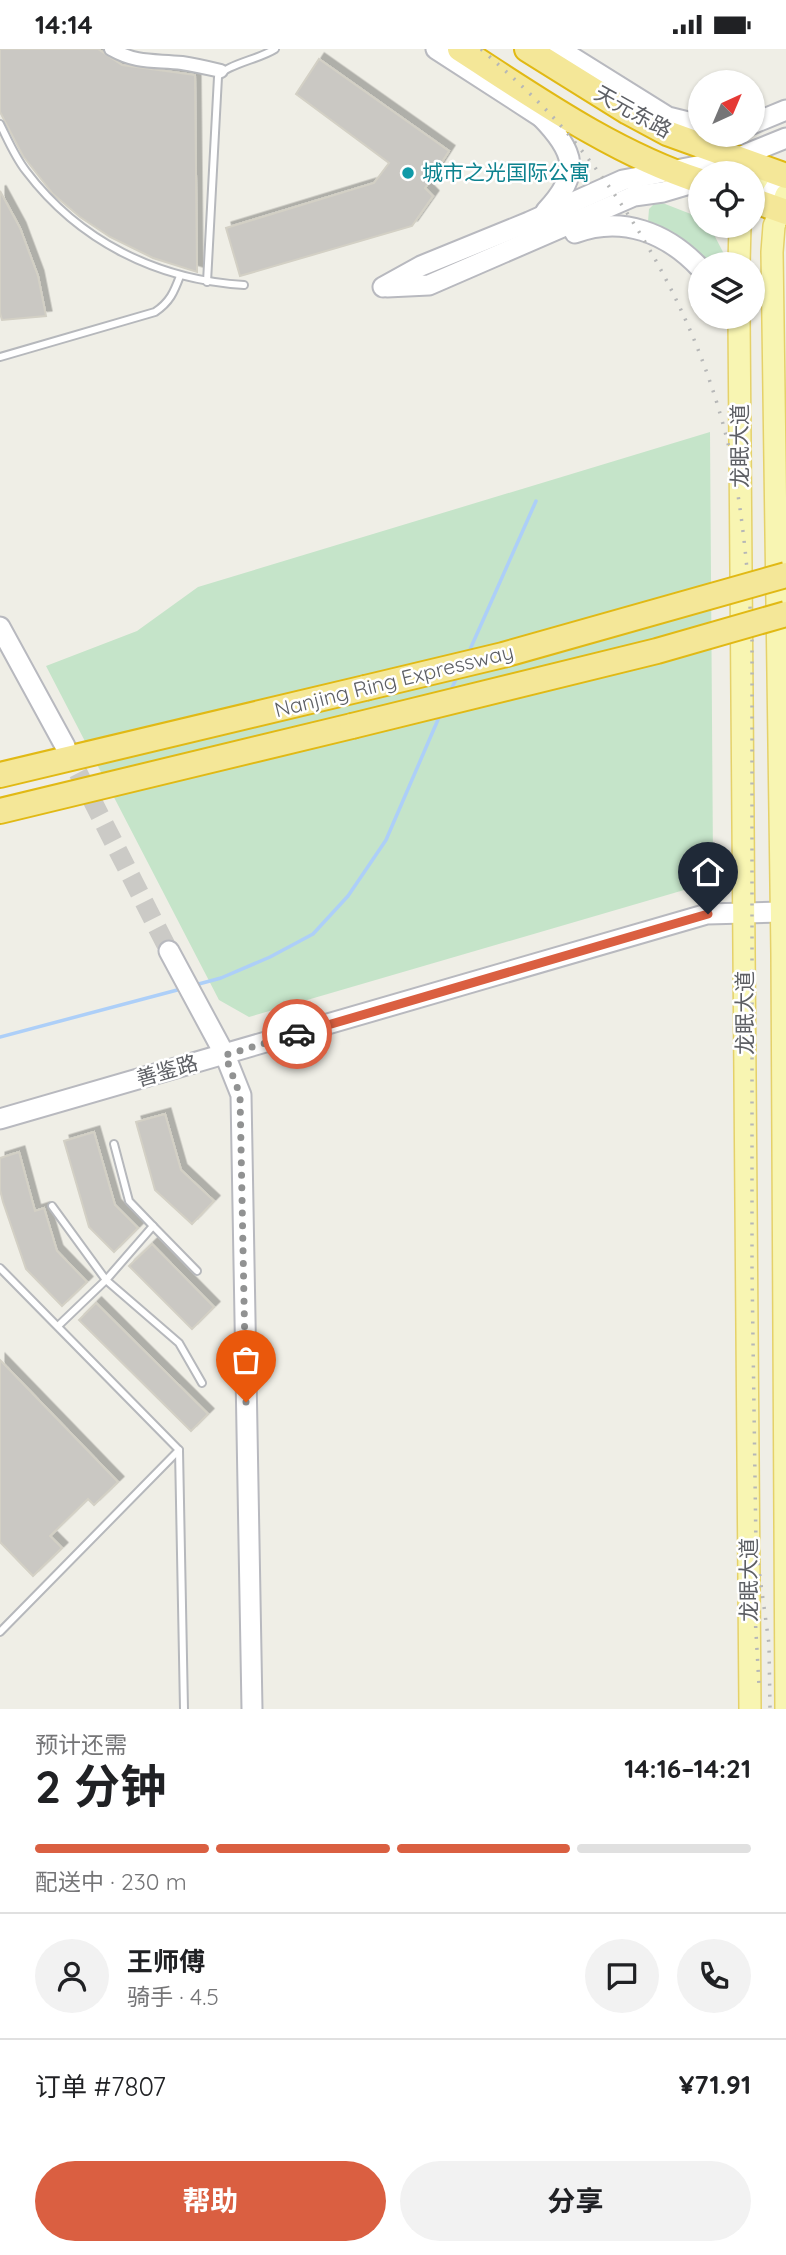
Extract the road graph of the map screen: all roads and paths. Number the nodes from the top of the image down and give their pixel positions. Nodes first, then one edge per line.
1 (111, 49) edge
2 (153, 49) edge
3 (275, 49) edge
4 (436, 49) edge
5 (448, 49) edge
6 (460, 49) edge
7 (527, 49) edge
8 (561, 50) edge
9 (167, 63) junction
10 (489, 68) junction
11 (221, 71) junction
12 (786, 110) edge
13 (541, 117) junction
14 (765, 119) edge
15 (688, 122) edge
16 (0, 124) edge
17 (583, 125) junction
18 (786, 138) edge
19 (786, 146) edge
20 (740, 161) edge
21 (765, 169) edge
22 (765, 169) edge
23 (669, 171) junction
24 (688, 171) edge
25 (765, 172) edge
26 (688, 177) edge
27 (688, 184) edge
28 (765, 201) edge
29 (784, 202) edge
30 (529, 222) junction
31 (688, 257) edge
32 (488, 260) junction
33 (180, 276) junction
34 (207, 282) junction
35 (244, 285) dead end
36 (735, 329) edge
37 (739, 329) edge
38 (739, 339) junction
39 (0, 357) edge
40 (786, 441) edge
41 (775, 495) junction
42 (786, 575) edge
43 (786, 614) edge
44 (0, 627) edge
45 (65, 746) tunnel mouth
46 (0, 775) edge
47 (0, 811) edge
48 (781, 912) junction
49 (744, 913) junction
50 (169, 951) tunnel mouth
51 (225, 1055) junction
52 (0, 1119) edge
53 (114, 1144) dead end
54 (52, 1206) dead end
55 (153, 1226) junction
56 (0, 1268) edge
57 (197, 1271) dead end
58 (106, 1280) junction
59 (58, 1326) junction
60 (202, 1383) dead end
61 (179, 1450) junction
62 (0, 1632) edge
63 (184, 1709) edge
64 (253, 1709) edge
65 (750, 1709) edge
66 (786, 1709) edge

1 - 9 street
2 - 9 street
3 - 11 lane
4 - 13 street, 天元东路
5 - 10 street, 天元东路
6 - 10 highway, 天元东路
7 - 20 highway, 天元东路
8 - 15 street, 天元东路
9 - 11 street
10 - 17 highway, 天元东路
11 - 34 lane
12 - 14 street
13 - 17 street, 天元东路
13 - 30 street
16 - 33 lane
17 - 23 highway, 天元东路
18 - 21 street
19 - 22 street
23 - 24 street
23 - 26 highway, 天元东路
23 - 30 street
25 - 29 street
27 - 32 street
28 - 29 highway
29 - 41 main road, 龙眠大道
30 - 32 street
31 - 32 street
33 - 34 lane
33 - 39 lane
34 - 35 lane
36 - 38 street
37 - 38 main road, 龙眠大道
38 - 49 main road, 龙眠大道
40 - 41 street
41 - 48 main road, 龙眠大道
42 - 46 highway, Nanjing Ring Expressway, bridge
43 - 47 highway, Nanjing Ring Expressway, bridge
44 - 45 street
48 - 49 street, 善鉴路
48 - 66 main road, 龙眠大道
49 - 51 street, 善鉴路
49 - 65 main road, 龙眠大道
50 - 51 street
51 - 52 street, 善鉴路
51 - 64 street
53 - 55 lane
54 - 58 lane
55 - 57 lane
55 - 58 lane
56 - 59 lane
58 - 59 lane
58 - 60 lane
59 - 61 lane
61 - 62 lane
61 - 63 lane

